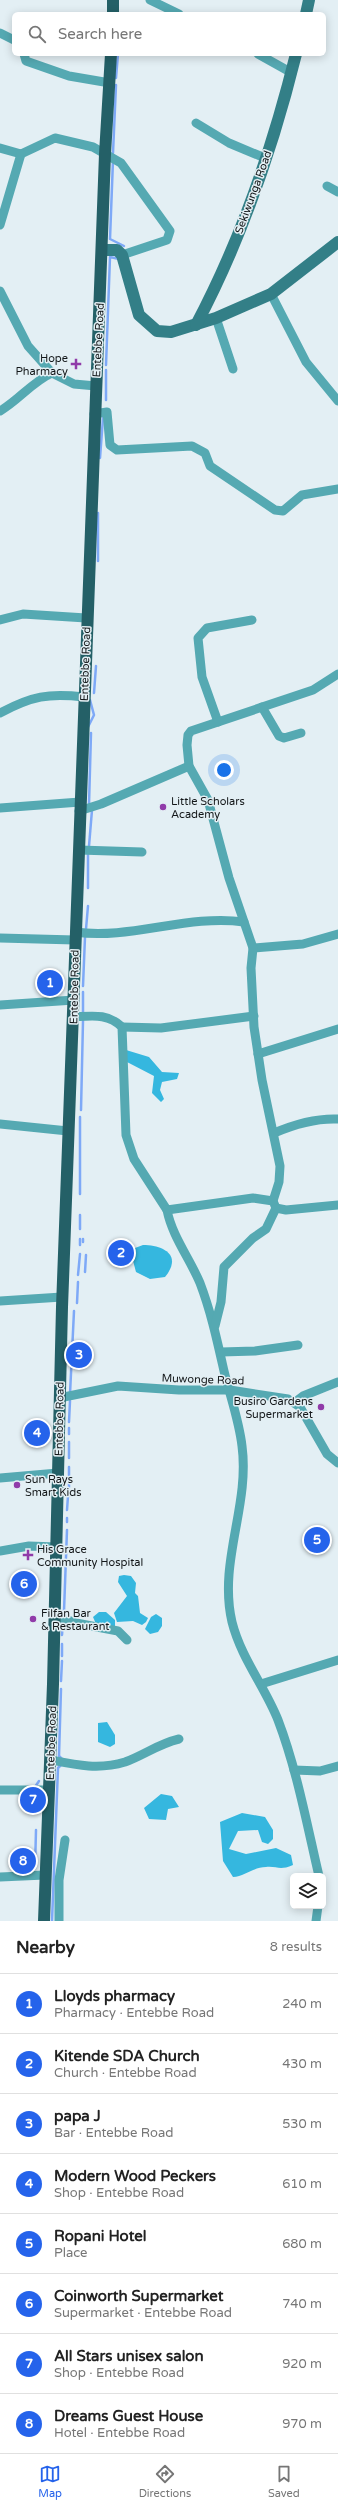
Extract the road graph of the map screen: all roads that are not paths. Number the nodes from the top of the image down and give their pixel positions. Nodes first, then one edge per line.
1 (113, 0) edge
2 (150, 0) edge
3 (310, 0) edge
4 (113, 12) edge
5 (175, 12) edge
6 (307, 12) edge
7 (0, 33) edge
8 (12, 39) edge
9 (25, 56) edge
10 (111, 56) edge
11 (262, 56) edge
12 (296, 56) edge
13 (292, 73) junction
14 (110, 83) junction
15 (196, 123) dead end
16 (0, 148) edge
17 (21, 154) junction
18 (105, 154) junction
19 (265, 158) junction
20 (328, 186) dead end
21 (338, 192) edge
22 (0, 225) edge
23 (338, 242) edge
24 (102, 250) junction
25 (122, 255) junction
26 (0, 291) edge
27 (271, 294) junction
28 (216, 318) junction
29 (196, 325) junction
30 (233, 368) dead end
31 (52, 373) junction
32 (96, 386) junction
33 (338, 401) edge
34 (0, 411) edge
35 (94, 414) junction
36 (338, 489) edge
37 (86, 618) junction
38 (0, 620) edge
39 (252, 620) dead end
40 (338, 674) edge
41 (84, 697) junction
42 (262, 707) junction
43 (0, 713) edge
44 (218, 722) junction
45 (301, 733) dead end
46 (189, 766) junction
47 (80, 806) junction
48 (0, 808) edge
49 (79, 850) junction
50 (142, 852) dead end
51 (244, 922) junction
52 (338, 934) edge
53 (75, 936) junction
54 (0, 938) edge
55 (253, 948) junction
56 (74, 1000) junction
57 (0, 1005) edge
58 (254, 1016) junction
59 (73, 1017) junction
60 (122, 1027) junction
61 (338, 1029) edge
62 (258, 1054) junction
63 (338, 1119) edge
64 (0, 1124) edge
65 (68, 1131) junction
66 (274, 1133) junction
67 (274, 1205) junction
68 (338, 1205) edge
69 (167, 1210) junction
70 (62, 1297) junction
71 (0, 1301) edge
72 (215, 1326) junction
73 (298, 1345) dead end
74 (221, 1352) junction
75 (338, 1382) edge
76 (230, 1390) junction
77 (59, 1398) junction
78 (295, 1402) junction
79 (338, 1463) edge
80 (58, 1473) junction
81 (0, 1478) edge
82 (56, 1547) junction
83 (0, 1551) edge
84 (54, 1615) junction
85 (127, 1640) dead end
86 (338, 1660) edge
87 (261, 1684) junction
88 (179, 1739) dead end
89 (51, 1760) junction
90 (338, 1766) edge
91 (294, 1770) junction
92 (0, 1790) edge
93 (50, 1790) junction
94 (65, 1840) dead end
95 (318, 1873) edge
96 (45, 1875) junction
97 (0, 1877) edge
98 (318, 1909) edge
99 (44, 1921) edge
100 (59, 1921) edge
101 (316, 1921) edge

1 - 4 main road
2 - 5 street
3 - 6 main road
7 - 8 street
9 - 14 street
10 - 14 main road, Entebbe Road
11 - 13 street
12 - 13 main road, Sekiwunga Road
13 - 19 main road, Sekiwunga Road
14 - 18 main road, Entebbe Road
15 - 19 street
16 - 17 street
17 - 18 street
17 - 22 street
18 - 24 main road, Entebbe Road
18 - 25 street
19 - 29 main road, Sekiwunga Road
20 - 21 street
23 - 27 main road
24 - 25 main road
24 - 32 main road, Entebbe Road
25 - 29 main road
26 - 31 street
27 - 28 main road
27 - 33 street
28 - 29 main road
28 - 30 street
31 - 32 street
31 - 34 street
32 - 35 main road, Entebbe Road
35 - 36 street
35 - 37 main road, Entebbe Road
37 - 38 street
37 - 41 main road, Entebbe Road
39 - 44 street
40 - 42 street
41 - 43 street
41 - 47 main road, Entebbe Road
42 - 44 street
42 - 45 street
44 - 46 street
46 - 47 street
46 - 51 street
47 - 48 street
47 - 49 main road, Entebbe Road
49 - 50 street
49 - 53 main road, Entebbe Road
51 - 53 street
51 - 55 street
52 - 55 street
53 - 54 street
53 - 56 main road, Entebbe Road
55 - 58 street
56 - 57 street
56 - 59 main road, Entebbe Road
58 - 60 street
58 - 62 street
59 - 60 street
59 - 65 main road, Entebbe Road
60 - 69 street
61 - 62 street
62 - 66 street
63 - 66 street
64 - 65 street
65 - 70 main road, Entebbe Road
66 - 67 street
67 - 68 street
67 - 69 street
67 - 72 street
69 - 72 street
70 - 71 street
70 - 77 main road, Entebbe Road
72 - 74 street
73 - 74 street
74 - 76 street
75 - 78 street
76 - 77 street, Muwonge Road
76 - 78 street, Muwonge Road
76 - 87 street
77 - 80 main road, Entebbe Road
78 - 79 street
80 - 81 street
80 - 82 main road, Entebbe Road
82 - 83 street
82 - 84 main road, Entebbe Road
84 - 85 street
84 - 89 main road, Entebbe Road
86 - 87 street
87 - 91 street
88 - 89 street
89 - 93 main road, Entebbe Road
90 - 91 street
91 - 95 street
92 - 93 street
93 - 96 main road, Entebbe Road
94 - 100 street
96 - 97 street
96 - 99 main road, Entebbe Road
98 - 101 street

